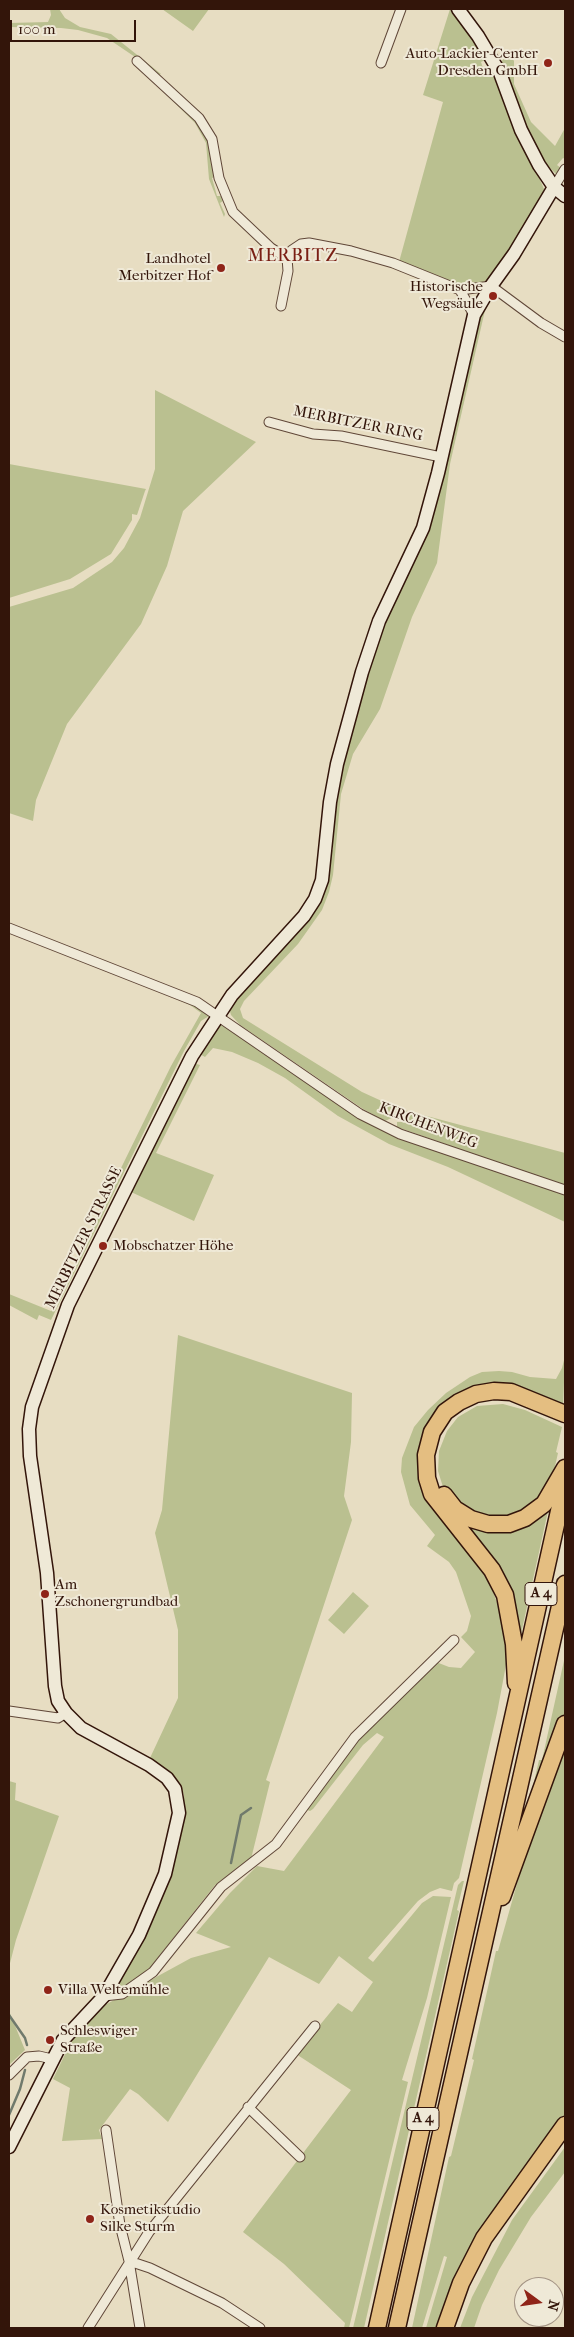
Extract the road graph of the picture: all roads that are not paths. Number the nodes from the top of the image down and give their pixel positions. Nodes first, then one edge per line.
1 (401, 9) edge
2 (458, 9) edge
3 (137, 61) dead end
4 (382, 63) dead end
5 (565, 169) edge
6 (554, 187) junction
7 (565, 196) edge
8 (287, 258) junction
9 (491, 286) junction
10 (460, 290) junction
11 (280, 306) dead end
12 (474, 315) junction
13 (565, 337) edge
14 (269, 422) dead end
15 (441, 457) junction
16 (438, 473) joint
17 (9, 928) edge
18 (218, 1015) junction
19 (565, 1190) edge
20 (565, 1414) edge
21 (565, 1425) edge
22 (565, 1468) edge
23 (565, 1484) edge
24 (565, 1584) edge
25 (454, 1640) dead end
26 (517, 1703) junction
27 (9, 1711) edge
28 (66, 1713) junction
29 (565, 1724) edge
30 (485, 1941) junction
31 (104, 1996) junction
32 (315, 2026) dead end
33 (52, 2059) junction
34 (9, 2075) edge
35 (248, 2107) junction
36 (565, 2125) edge
37 (106, 2130) dead end
38 (565, 2140) edge
39 (9, 2148) edge
40 (300, 2157) dead end
41 (129, 2261) junction
42 (88, 2328) edge
43 (140, 2328) edge
44 (260, 2328) edge
45 (377, 2328) edge
46 (397, 2328) edge
47 (445, 2328) edge
48 (455, 2328) edge

1 - 4 street
2 - 6 street
3 - 8 street
5 - 6 street
6 - 7 street
6 - 9 street, MERBITZER RING
8 - 10 street
8 - 11 street
9 - 10 street
9 - 12 street, MERBITZER RING
9 - 13 street
10 - 12 street
12 - 15 street, MERBITZER RING
14 - 15 street, MERBITZER RING
15 - 16 street, MERBITZER RING
16 - 18 street, MERBITZER STRASSE
17 - 18 street
18 - 19 street, KIRCHENWEG
18 - 28 street, MERBITZER STRASSE
20 - 26 highway, A 4
21 - 22 highway
23 - 26 highway, A 4
24 - 30 highway, A 4
25 - 31 street
26 - 45 highway, A 4
27 - 28 street
28 - 31 street, MERBITZER STRASSE
29 - 30 highway
30 - 46 highway, A 4
31 - 33 street, MERBITZER STRASSE
32 - 35 street
33 - 34 street
33 - 39 street, MERBITZER STRASSE
35 - 40 street
35 - 41 street
36 - 47 highway
37 - 41 street
38 - 48 highway
41 - 42 street
41 - 43 street
41 - 44 street

